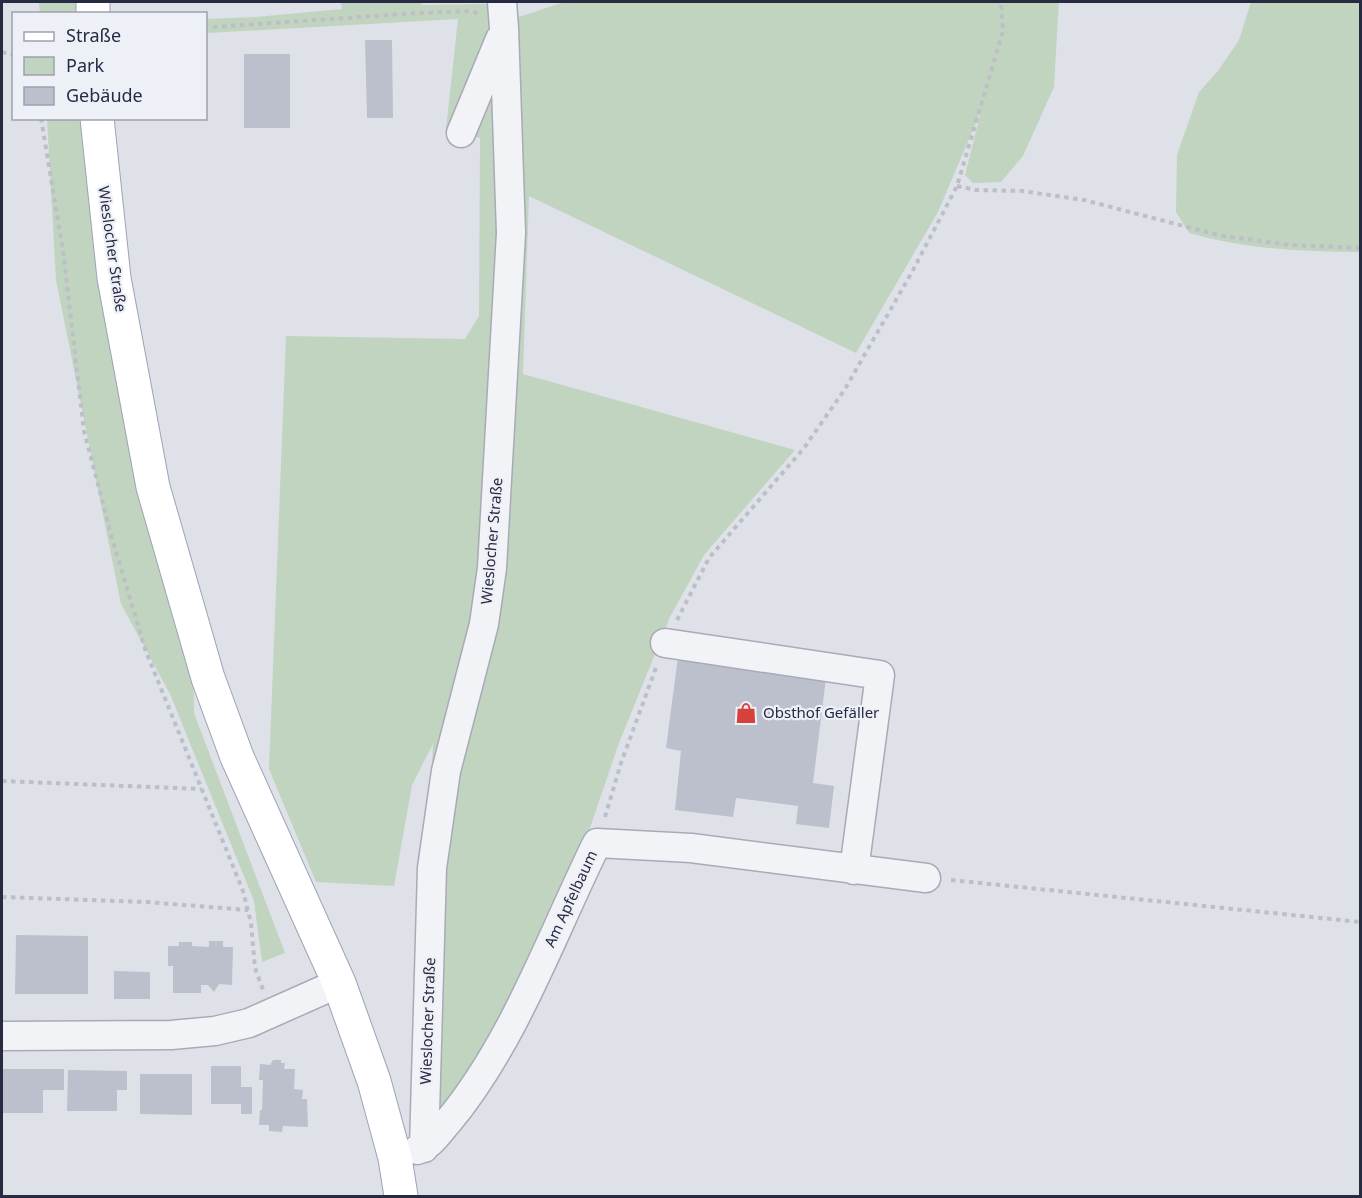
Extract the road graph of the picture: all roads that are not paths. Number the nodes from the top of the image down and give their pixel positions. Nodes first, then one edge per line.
1 (503, 15) edge
2 (97, 120) edge
3 (461, 134) dead end
4 (665, 643) road end
5 (854, 870) junction
6 (926, 878) road end
7 (339, 983) junction
8 (2, 1036) edge
9 (410, 1153) junction
10 (400, 1197) edge

1 - 3 street
1 - 9 street, Wieslocher Straße
2 - 7 main road, Wieslocher Straße
4 - 5 street
5 - 6 street, Am Apfelbaum
5 - 9 street, Am Apfelbaum
7 - 8 street
7 - 9 main road, Wieslocher Straße
9 - 10 main road, Wieslocher Straße

